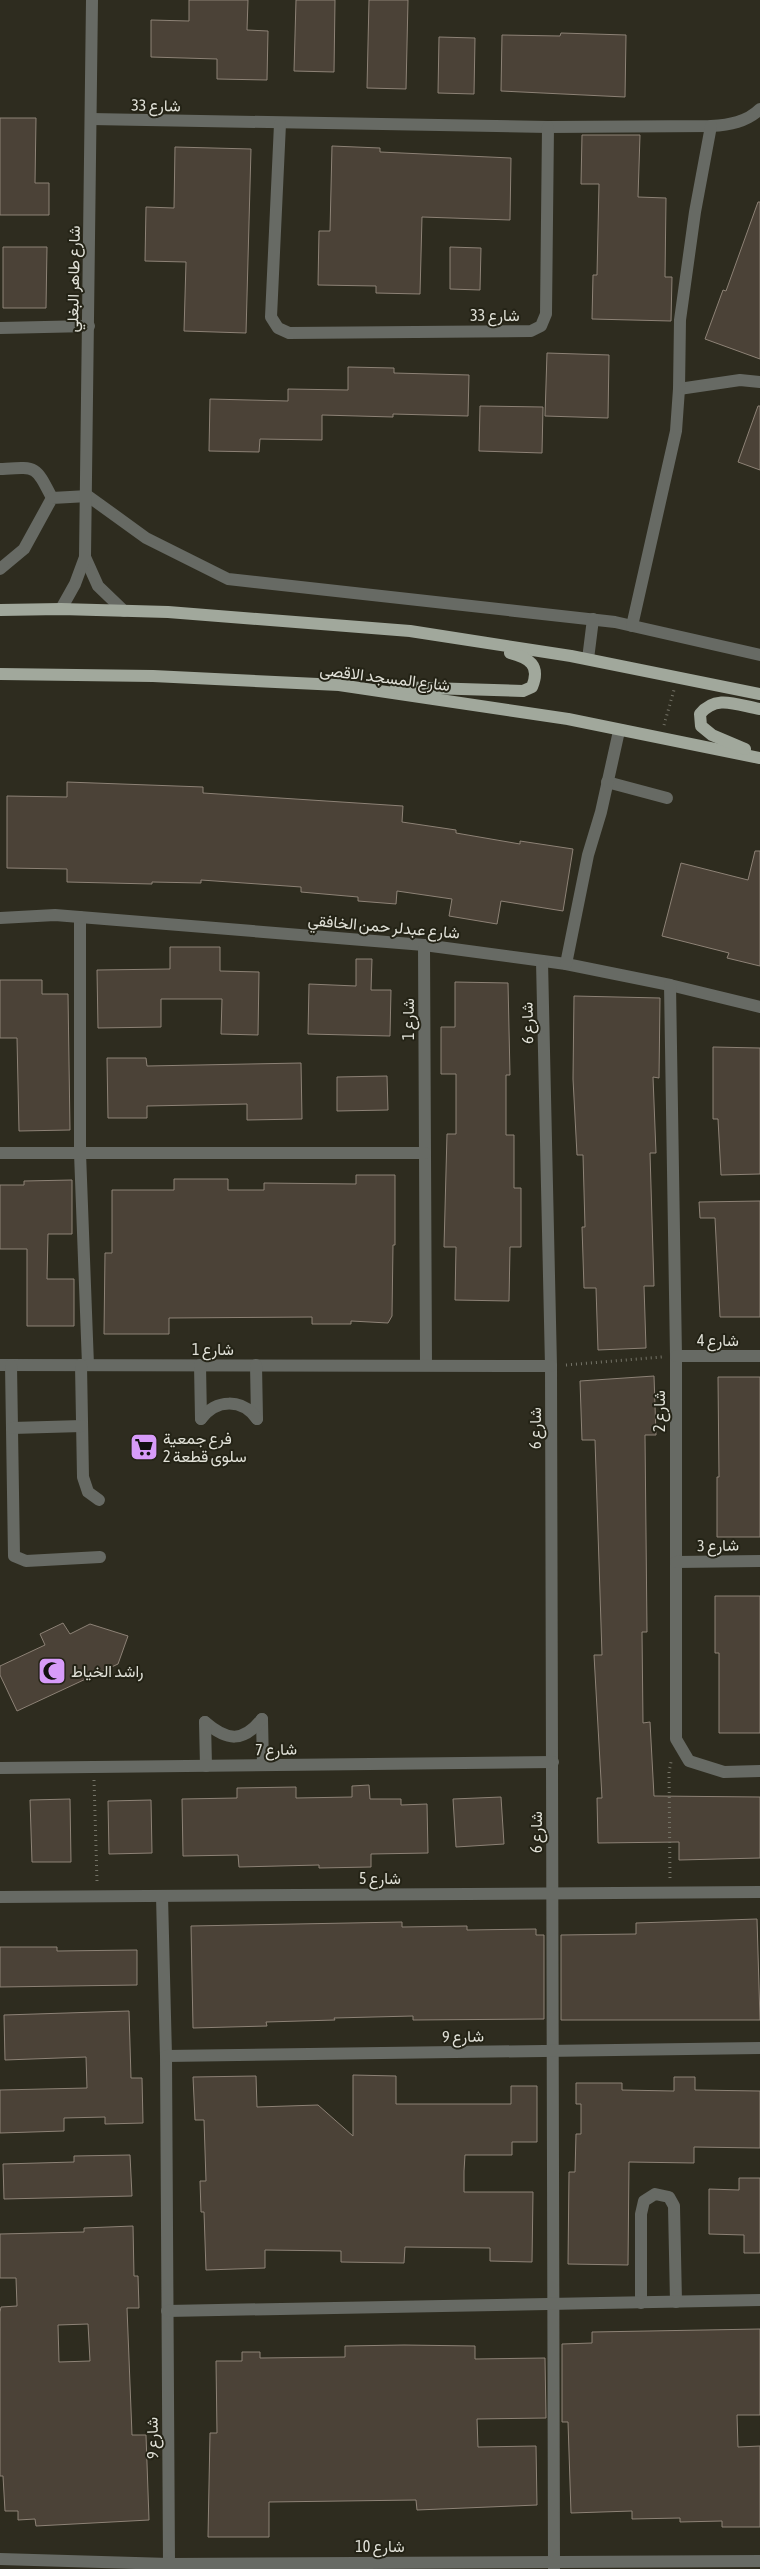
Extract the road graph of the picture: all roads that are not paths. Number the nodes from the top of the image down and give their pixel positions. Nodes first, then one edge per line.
1 (92, 0) edge
2 (760, 109) edge
3 (91, 119) junction
4 (280, 124) junction
5 (711, 126) junction
6 (548, 127) junction
7 (89, 326) junction
8 (0, 328) edge
9 (760, 382) edge
10 (679, 389) junction
11 (0, 469) edge
12 (88, 496) junction
13 (52, 498) junction
14 (85, 557) junction
15 (0, 569) edge
16 (61, 608) junction
17 (0, 610) edge
18 (124, 610) junction
19 (593, 619) junction
20 (632, 626) junction
21 (462, 639) junction
22 (760, 655) edge
23 (588, 659) junction
24 (0, 674) edge
25 (339, 686) junction
26 (760, 694) edge
27 (760, 709) edge
28 (618, 731) junction
29 (760, 757) edge
30 (607, 782) junction
31 (667, 798) dead end
32 (80, 917) junction
33 (0, 918) edge
34 (424, 945) junction
35 (542, 962) junction
36 (566, 964) junction
37 (670, 985) junction
38 (760, 1007) edge
39 (0, 1153) edge
40 (80, 1153) junction
41 (425, 1153) junction
42 (676, 1356) junction
43 (760, 1356) edge
44 (256, 1364) junction
45 (426, 1364) junction
46 (6, 1365) edge
47 (85, 1365) junction
48 (200, 1365) junction
49 (551, 1366) junction
50 (82, 1426) junction
51 (12, 1428) junction
52 (99, 1500) dead end
53 (100, 1557) dead end
54 (760, 1561) edge
55 (676, 1562) junction
56 (553, 1762) junction
57 (263, 1765) junction
58 (206, 1766) junction
59 (0, 1768) edge
60 (760, 1771) edge
61 (760, 1892) edge
62 (552, 1894) junction
63 (162, 1896) junction
64 (0, 1897) edge
65 (760, 2048) edge
66 (552, 2051) junction
67 (166, 2056) junction
68 (760, 2300) edge
69 (676, 2302) junction
70 (641, 2303) junction
71 (553, 2304) junction
72 (167, 2311) junction
73 (0, 2559) edge
74 (760, 2561) edge
75 (169, 2564) junction
76 (554, 2565) edge

1 - 3 street, شارع طاهر البغلي
2 - 5 street
3 - 4 street, شارع 33
3 - 7 street, شارع طاهر البغلي
4 - 6 street, شارع 33
4 - 6 street, شارع 33
5 - 6 street
5 - 10 street
7 - 8 street
7 - 12 street, شارع طاهر البغلي
9 - 10 street
10 - 20 street
11 - 13 street
12 - 13 street
12 - 14 street, شارع طاهر البغلي
12 - 19 street
13 - 15 street
14 - 16 street, شارع طاهر البغلي
14 - 18 street, شارع طاهر البغلي
16 - 17 main road
16 - 18 main road
18 - 21 main road
19 - 20 street
19 - 23 street
20 - 22 street
21 - 23 main road
21 - 25 main road
23 - 26 main road
24 - 25 main road, شارع المسجد الاقصى
25 - 28 main road, شارع المسجد الاقصى
27 - 29 main road
28 - 29 main road, شارع المسجد الاقصى
28 - 30 street
30 - 31 street
30 - 36 street
32 - 33 street, شارع عبدلر حمن الخافقي
32 - 34 street, شارع عبدلر حمن الخافقي
32 - 40 street
34 - 35 street, شارع عبدلر حمن الخافقي
34 - 41 street, شارع 1
35 - 36 street, شارع عبدلر حمن الخافقي
35 - 49 street, شارع 6
36 - 37 street, شارع عبدلر حمن الخافقي
37 - 38 street, شارع عبدلر حمن الخافقي
37 - 42 street, شارع 2
39 - 40 street
40 - 41 street
40 - 47 street
41 - 45 street, شارع 1
42 - 43 street, شارع 4
42 - 55 street, شارع 2
44 - 45 street, شارع 1
44 - 48 street, شارع 1
44 - 48 street
45 - 49 street, شارع 1
46 - 47 street, شارع 1
46 - 51 street
47 - 48 street, شارع 1
47 - 50 street
49 - 56 street, شارع 6
50 - 51 street
50 - 52 street
51 - 53 street
54 - 55 street, شارع 3
55 - 60 street, شارع 2
56 - 57 street, شارع 7
56 - 62 street, شارع 6
57 - 58 street, شارع 7
57 - 58 street
58 - 59 street, شارع 7
61 - 62 street, شارع 5
62 - 63 street, شارع 5
62 - 66 street, شارع 6
63 - 64 street, شارع 5
63 - 67 street, شارع 9
65 - 66 street, شارع 9
66 - 67 street, شارع 9
66 - 71 street, شارع 6
67 - 72 street, شارع 9
68 - 69 street
69 - 70 street
69 - 70 street
70 - 71 street
71 - 72 street
71 - 76 street, شارع 6
72 - 75 street, شارع 9
73 - 75 street, شارع 10
74 - 76 street, شارع 10
75 - 76 street, شارع 10

